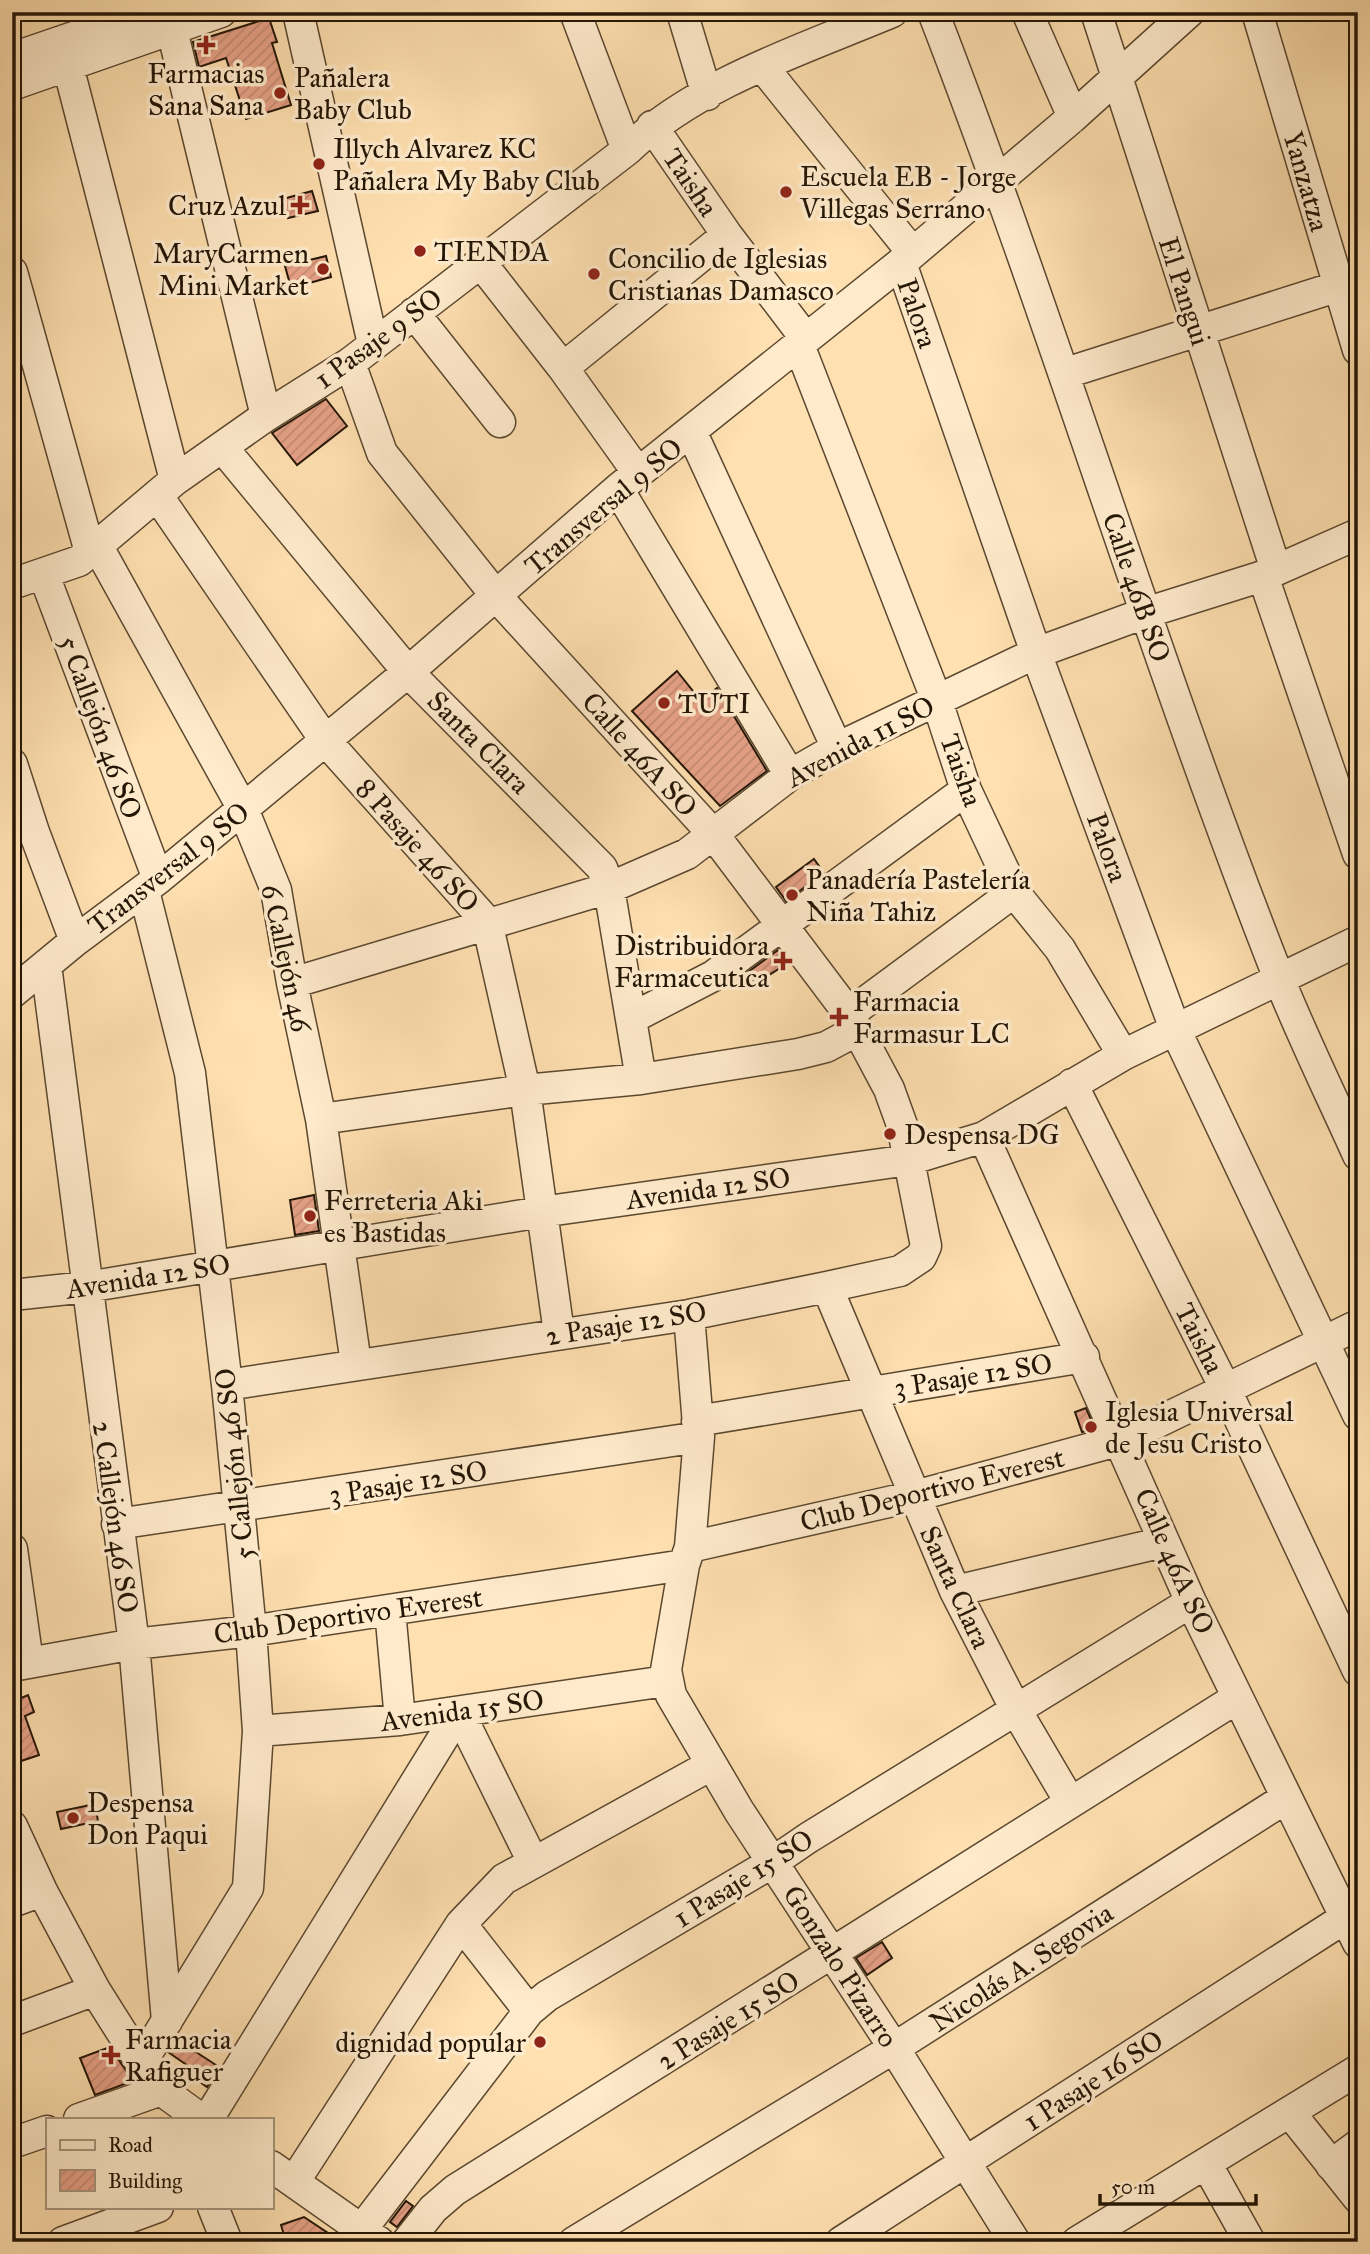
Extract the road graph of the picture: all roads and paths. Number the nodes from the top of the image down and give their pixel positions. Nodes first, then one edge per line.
1 (147, 12) edge
2 (221, 12) edge
3 (298, 12) edge
4 (575, 12) edge
5 (682, 12) edge
6 (892, 12) edge
7 (933, 12) edge
8 (1027, 12) edge
9 (1096, 12) edge
10 (1189, 12) edge
11 (1257, 12) edge
12 (172, 30) junction
13 (12, 58) edge
14 (68, 66) junction
15 (762, 66) junction
16 (1117, 78) junction
17 (12, 85) edge
18 (707, 95) junction
19 (1073, 117) junction
20 (652, 126) junction
21 (627, 150) junction
22 (998, 180) junction
23 (727, 235) junction
24 (906, 257) junction
25 (481, 263) junction
26 (12, 272) edge
27 (1347, 282) edge
28 (414, 313) junction
29 (1196, 329) junction
30 (802, 342) junction
31 (373, 344) junction
32 (1358, 350) edge
33 (350, 363) junction
34 (563, 368) junction
35 (1066, 373) junction
36 (266, 416) junction
37 (500, 422) dead end
38 (691, 431) junction
39 (222, 447) junction
40 (628, 481) junction
41 (166, 488) junction
42 (1358, 534) edge
43 (94, 550) junction
44 (1269, 573) junction
45 (44, 575) junction
46 (12, 584) edge
47 (497, 597) junction
48 (1145, 613) junction
49 (1036, 653) junction
50 (408, 672) junction
51 (937, 701) junction
52 (325, 740) junction
53 (837, 748) junction
54 (12, 764) edge
55 (790, 775) junction
56 (966, 790) junction
57 (243, 809) junction
58 (714, 835) junction
59 (1358, 854) edge
60 (151, 885) junction
61 (609, 888) junction
62 (1014, 892) junction
63 (487, 922) junction
64 (782, 923) junction
65 (75, 941) junction
66 (1358, 941) edge
67 (46, 965) junction
68 (1279, 977) junction
69 (292, 983) junction
70 (12, 993) edge
71 (632, 1018) junction
72 (853, 1022) junction
73 (1175, 1029) junction
74 (1123, 1055) junction
75 (641, 1079) junction
76 (1072, 1084) junction
77 (525, 1090) junction
78 (321, 1119) junction
79 (984, 1137) junction
80 (1358, 1155) edge
81 (909, 1160) junction
82 (541, 1212) junction
83 (341, 1244) junction
84 (212, 1266) junction
85 (87, 1287) junction
86 (827, 1287) junction
87 (12, 1295) edge
88 (689, 1315) junction
89 (1358, 1325) edge
90 (559, 1333) junction
91 (1323, 1343) junction
92 (1084, 1357) junction
93 (356, 1364) junction
94 (227, 1385) junction
95 (1225, 1388) junction
96 (870, 1391) junction
97 (1358, 1415) edge
98 (698, 1429) junction
99 (1121, 1440) junction
100 (915, 1496) junction
101 (239, 1508) junction
102 (117, 1524) junction
103 (1164, 1542) junction
104 (12, 1549) edge
105 (687, 1556) junction
106 (955, 1591) junction
107 (1191, 1602) junction
108 (390, 1610) junction
109 (251, 1631) junction
110 (134, 1644) junction
111 (20, 1664) edge
112 (1358, 1671) edge
113 (666, 1681) junction
114 (1237, 1698) junction
115 (1016, 1710) junction
116 (459, 1712) junction
117 (400, 1720) junction
118 (258, 1731) junction
119 (711, 1765) junction
120 (1286, 1798) junction
121 (1070, 1802) junction
122 (12, 1825) edge
123 (533, 1862) junction
124 (773, 1862) junction
125 (42, 1891) junction
126 (12, 1902) edge
127 (461, 1924) junction
128 (1352, 1931) edge
129 (833, 1955) junction
130 (95, 1990) junction
131 (530, 2011) junction
132 (12, 2021) edge
133 (167, 2021) junction
134 (894, 2048) junction
135 (141, 2063) junction
136 (1358, 2070) edge
137 (161, 2090) junction
138 (1290, 2114) junction
139 (82, 2118) edge
140 (200, 2118) edge
141 (209, 2118) edge
142 (46, 2131) edge
143 (12, 2143) edge
144 (1358, 2146) edge
145 (966, 2162) junction
146 (1207, 2165) junction
147 (1331, 2165) junction
148 (277, 2171) edge
149 (1358, 2198) edge
150 (155, 2208) edge
151 (213, 2208) edge
152 (372, 2238) edge
153 (63, 2242) edge
154 (226, 2242) edge
155 (407, 2242) edge
156 (574, 2242) edge
157 (841, 2242) edge
158 (1015, 2242) edge
159 (1077, 2242) edge
160 (1250, 2242) edge

1 - 13 street
2 - 12 street
3 - 31 street
4 - 21 street
5 - 18 street
6 - 15 street, 1 Pasaje 9 SO
7 - 22 street, Calle 46B SO
8 - 19 street
9 - 16 street, El Pangui
10 - 16 street, Transversal 9 SO
11 - 27 street, Yanzatza
12 - 14 street
12 - 36 street
14 - 17 street
14 - 41 street, 8 Pasaje 46 SO
15 - 18 street, 1 Pasaje 9 SO
15 - 24 street, Palora
16 - 19 street, Transversal 9 SO
16 - 29 street, El Pangui
18 - 20 street, 1 Pasaje 9 SO
19 - 22 street, Transversal 9 SO
20 - 21 street, 1 Pasaje 9 SO
20 - 23 street, Taisha
21 - 25 street, 1 Pasaje 9 SO
22 - 24 street, Transversal 9 SO
22 - 35 street, Calle 46B SO
23 - 30 street, Taisha
23 - 34 street
24 - 30 street, Transversal 9 SO
24 - 49 street, Palora
25 - 28 street, 1 Pasaje 9 SO
25 - 34 street
26 - 43 street
27 - 29 street
27 - 32 street, Yanzatza
28 - 31 street, 1 Pasaje 9 SO
28 - 37 street
29 - 35 street
29 - 44 street, El Pangui
30 - 38 street, Transversal 9 SO
30 - 51 street, Taisha
31 - 33 street, 1 Pasaje 9 SO
33 - 36 street, 1 Pasaje 9 SO
33 - 47 street, Calle 46A SO
34 - 40 street
35 - 48 street, Calle 46B SO
36 - 39 street, 1 Pasaje 9 SO
38 - 40 street, Transversal 9 SO
38 - 53 street
39 - 41 street, 1 Pasaje 9 SO
39 - 50 street, Santa Clara
40 - 47 street, Transversal 9 SO
40 - 55 street
41 - 43 street, 1 Pasaje 9 SO
41 - 52 street, 8 Pasaje 46 SO
42 - 44 street, Avenida 11 SO
43 - 45 street, 1 Pasaje 9 SO
43 - 57 street, 6 Callejón 46
44 - 48 street, Avenida 11 SO
44 - 59 street, El Pangui
45 - 46 street, 1 Pasaje 9 SO
45 - 60 street, 5 Callejón 46 SO
47 - 50 street, Transversal 9 SO
47 - 58 street, Calle 46A SO
48 - 49 street, Avenida 11 SO
48 - 68 street, Calle 46B SO
49 - 51 street, Avenida 11 SO
49 - 73 street, Palora
50 - 52 street, Transversal 9 SO
50 - 61 street, Santa Clara
51 - 53 street, Avenida 11 SO
51 - 56 street, Taisha
52 - 57 street, Transversal 9 SO
52 - 63 street, 8 Pasaje 46 SO
53 - 55 street, Avenida 11 SO
54 - 65 street
55 - 58 street, Avenida 11 SO
56 - 62 street, Taisha
56 - 64 street
57 - 60 street, Transversal 9 SO
57 - 69 street, 6 Callejón 46
58 - 61 street, Avenida 11 SO
58 - 64 street, Calle 46A SO
60 - 65 street, Transversal 9 SO
60 - 84 street, 5 Callejón 46 SO
61 - 63 street, Avenida 11 SO
61 - 71 street, Santa Clara
62 - 72 street
62 - 74 street, Taisha
63 - 69 street, Avenida 11 SO
63 - 77 street, 8 Pasaje 46 SO
64 - 71 street
64 - 72 street, Calle 46A SO
65 - 67 street, Transversal 9 SO
66 - 68 street, Avenida 12 SO
67 - 70 street, Transversal 9 SO
67 - 85 street, 2 Callejón 46 SO
68 - 73 street, Avenida 12 SO
68 - 80 street, Calle 46B SO
69 - 78 street, 6 Callejón 46
71 - 75 street, Santa Clara
72 - 75 street
72 - 81 street, Calle 46A SO
73 - 74 street, Avenida 12 SO
73 - 91 street, Palora
74 - 76 street, Avenida 12 SO
75 - 77 street
76 - 79 street, Avenida 12 SO
76 - 95 street, Taisha
77 - 78 street
77 - 82 street, 8 Pasaje 46 SO
78 - 83 street, 6 Callejón 46
79 - 81 street, Avenida 12 SO
79 - 92 street, Calle 46A SO
81 - 82 street, Avenida 12 SO
81 - 86 street, 2 Pasaje 12 SO
82 - 83 street, Avenida 12 SO
82 - 90 street, 8 Pasaje 46 SO
83 - 84 street, Avenida 12 SO
83 - 93 street, 6 Callejón 46
84 - 85 street, Avenida 12 SO
84 - 94 street, 5 Callejón 46 SO
85 - 87 street, Avenida 12 SO
85 - 102 street, 2 Callejón 46 SO
86 - 88 street, 2 Pasaje 12 SO
86 - 96 street, Santa Clara
88 - 90 street, 2 Pasaje 12 SO
88 - 98 street
89 - 91 street, Club Deportivo Everest
90 - 93 street, 2 Pasaje 12 SO
91 - 95 street, Club Deportivo Everest
91 - 97 street, Palora
92 - 96 street, 3 Pasaje 12 SO
92 - 99 street, Calle 46A SO
93 - 94 street, 2 Pasaje 12 SO
94 - 101 street, 5 Callejón 46 SO
95 - 99 street, Club Deportivo Everest
95 - 112 street, Taisha
96 - 98 street, 3 Pasaje 12 SO
96 - 100 street, Santa Clara
98 - 101 street, 3 Pasaje 12 SO
98 - 105 street
99 - 100 street, Club Deportivo Everest
99 - 103 street, Calle 46A SO
100 - 105 street, Club Deportivo Everest
100 - 106 street, Santa Clara
101 - 102 street, 3 Pasaje 12 SO
101 - 109 street, 5 Callejón 46 SO
102 - 110 street, 2 Callejón 46 SO
103 - 106 street
103 - 107 street, Calle 46A SO
104 - 111 street
105 - 108 street, Club Deportivo Everest
105 - 113 street
106 - 115 street, Santa Clara
107 - 114 street, Calle 46A SO
107 - 115 street, 1 Pasaje 15 SO
108 - 109 street, Club Deportivo Everest
108 - 117 street
109 - 110 street, Club Deportivo Everest
109 - 118 street, 5 Callejón 46 SO
110 - 111 street, Club Deportivo Everest
110 - 133 street, 2 Callejón 46 SO
113 - 116 street, Avenida 15 SO
113 - 119 street, Gonzalo Pizarro
114 - 120 street, Calle 46A SO
114 - 121 street, 2 Pasaje 15 SO
115 - 121 street, Santa Clara
115 - 124 street, 1 Pasaje 15 SO
116 - 117 street, Avenida 15 SO
116 - 123 street
116 - 141 street
117 - 118 street, Avenida 15 SO
118 - 133 street, 5 Callejón 46 SO
119 - 123 street
119 - 124 street, Gonzalo Pizarro
120 - 128 street, Calle 46A SO
120 - 134 street, Nicolás A. Segovia
121 - 129 street, 2 Pasaje 15 SO
122 - 125 street
123 - 127 street
124 - 129 street, Gonzalo Pizarro
124 - 131 street, 1 Pasaje 15 SO
125 - 126 street
125 - 130 street
127 - 131 street
127 - 148 street
128 - 145 street, 1 Pasaje 16 SO
129 - 134 street, Gonzalo Pizarro
129 - 155 street, 2 Pasaje 15 SO
130 - 132 street
130 - 135 street
131 - 152 street, 1 Pasaje 15 SO
133 - 135 street
134 - 145 street, Gonzalo Pizarro
134 - 156 street, Nicolás A. Segovia
135 - 137 street
136 - 138 street
137 - 139 street
137 - 140 street
138 - 146 street
138 - 147 street
142 - 143 street
144 - 147 street
145 - 157 street, 1 Pasaje 16 SO
145 - 158 street, Gonzalo Pizarro
146 - 159 street
146 - 160 street
147 - 149 street
148 - 152 street
150 - 153 street
151 - 154 street

